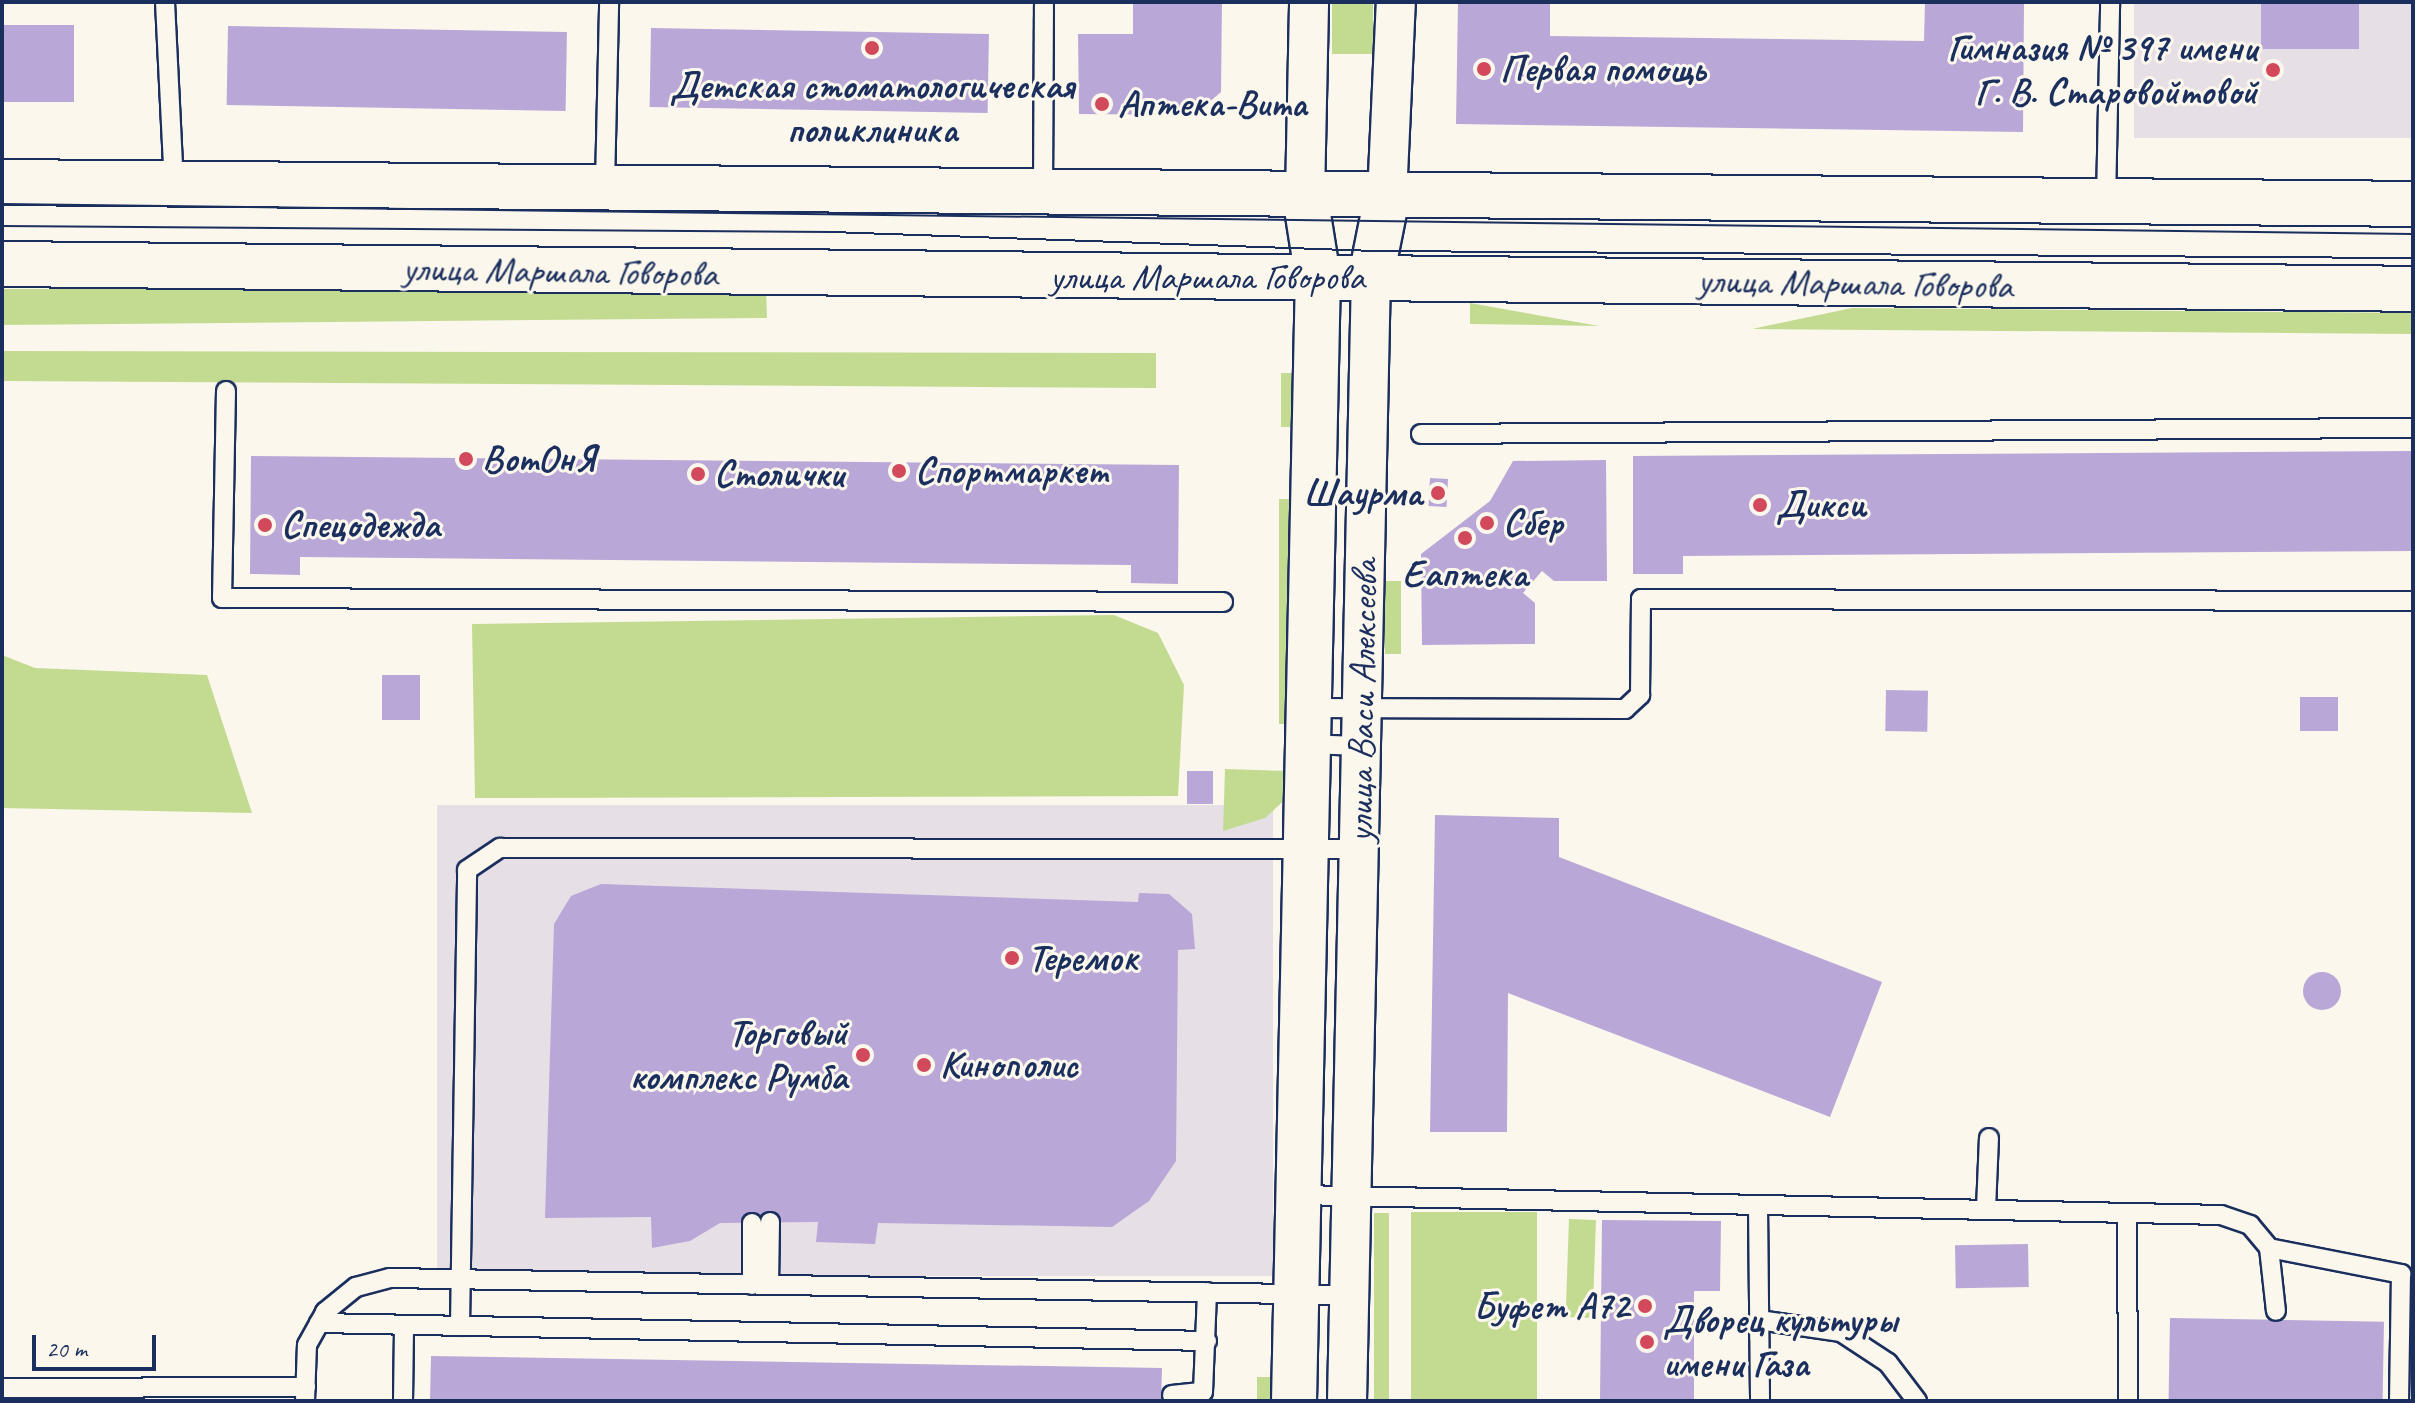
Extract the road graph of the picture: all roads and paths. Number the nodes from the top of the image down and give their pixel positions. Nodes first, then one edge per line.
1 (165, 2) edge
2 (609, 2) edge
3 (1044, 2) edge
4 (1309, 2) edge
5 (1396, 2) edge
6 (2110, 2) edge
7 (2, 182) edge
8 (174, 184) junction
9 (605, 185) junction
10 (1043, 193) junction
11 (1305, 196) junction
12 (1387, 197) junction
13 (2106, 201) junction
14 (2413, 204) edge
15 (2, 264) edge
16 (1371, 277) junction
17 (1318, 278) junction
18 (2413, 289) edge
19 (226, 391) dead end
20 (2413, 428) edge
21 (1421, 434) dead end
22 (2413, 601) edge
23 (1223, 602) dead end
24 (1308, 726) junction
25 (1361, 727) junction
26 (1306, 847) junction
27 (1359, 849) junction
28 (1989, 1138) dead end
29 (1298, 1195) junction
30 (1351, 1196) junction
31 (1758, 1206) junction
32 (1986, 1209) junction
33 (2127, 1213) junction
34 (761, 1222) dead end
35 (2269, 1248) junction
36 (461, 1279) junction
37 (760, 1285) junction
38 (1207, 1292) junction
39 (1296, 1294) junction
40 (1349, 1295) junction
41 (2276, 1311) dead end
42 (1759, 1320) junction
43 (319, 1323) junction
44 (404, 1325) junction
45 (460, 1326) junction
46 (1207, 1341) junction
47 (2, 1388) edge
48 (306, 1394) edge
49 (1172, 1395) dead end
50 (403, 1401) edge
51 (1294, 1401) edge
52 (1347, 1401) edge
53 (1760, 1401) edge
54 (1917, 1401) edge
55 (2128, 1401) edge
56 (2399, 1401) edge

1 - 8 lane
2 - 9 lane
3 - 10 lane
4 - 11 street, улица Васи Алексеева
5 - 12 street, улица Васи Алексеева
6 - 13 lane
7 - 8 main road
8 - 9 main road
9 - 10 main road
10 - 11 main road
11 - 12 main road
11 - 17 main road, улица Васи Алексеева
12 - 13 main road
12 - 16 main road, улица Васи Алексеева
13 - 14 main road
15 - 17 main road, улица Маршала Говорова
16 - 17 main road, улица Маршала Говорова
16 - 18 main road, улица Маршала Говорова
16 - 25 street, улица Васи Алексеева
17 - 24 main road, улица Васи Алексеева
19 - 23 lane
20 - 21 lane
22 - 25 lane
24 - 25 lane
24 - 25 lane
24 - 26 main road, улица Васи Алексеева
25 - 27 street, улица Васи Алексеева
26 - 27 lane
26 - 29 main road, улица Васи Алексеева
26 - 36 lane
27 - 30 street, улица Васи Алексеева
28 - 32 lane
29 - 30 lane
29 - 39 main road, улица Васи Алексеева
30 - 31 lane
30 - 40 street, улица Васи Алексеева
31 - 32 lane
31 - 42 lane
32 - 33 lane
33 - 35 lane
33 - 55 lane
34 - 37 lane
35 - 41 lane
35 - 56 lane
36 - 37 lane
36 - 43 lane
36 - 45 lane
37 - 38 lane
38 - 39 lane
38 - 46 lane
39 - 40 lane
39 - 51 main road, улица Васи Алексеева
40 - 52 street, улица Васи Алексеева
42 - 53 lane
42 - 54 lane
43 - 44 lane
43 - 48 lane
44 - 45 lane
44 - 50 lane
45 - 46 lane
46 - 49 lane
47 - 48 lane

